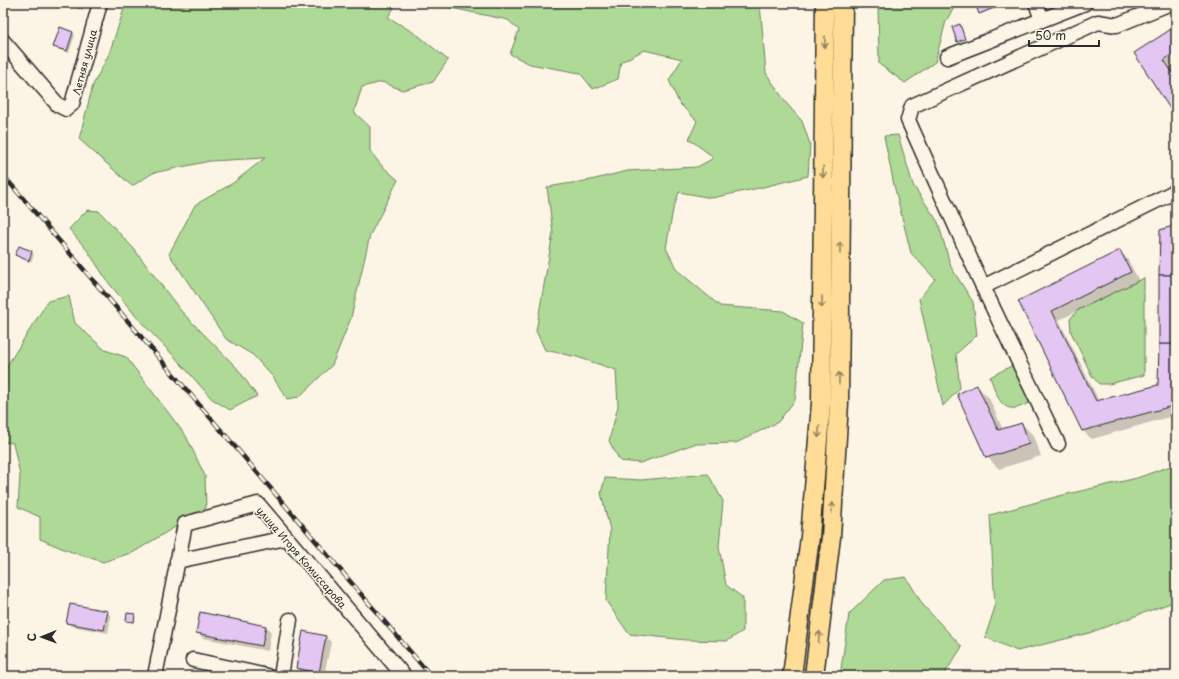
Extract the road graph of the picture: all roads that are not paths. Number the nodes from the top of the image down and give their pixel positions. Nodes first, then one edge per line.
1 (100, 3) edge
2 (825, 3) edge
3 (843, 3) edge
4 (1036, 3) edge
5 (1085, 3) edge
6 (1171, 3) edge
7 (1042, 20) junction
8 (3, 41) edge
9 (947, 57) dead end
10 (1176, 191) edge
11 (983, 287) junction
12 (1058, 444) dead end
13 (286, 538) junction
14 (177, 561) junction
15 (290, 620) dead end
16 (193, 660) dead end
17 (155, 676) edge
18 (267, 676) edge
19 (281, 676) edge
20 (404, 676) edge
21 (792, 676) edge
22 (814, 676) edge

1 - 8 street, Летняя улица
2 -> 21 main road
22 -> 3 main road
4 - 7 street
5 - 7 street
6 - 11 street
7 - 9 street
10 - 11 street
11 - 12 street
13 - 14 street
13 - 14 street, улица Игоря Комиссарова
13 - 20 street, улица Игоря Комиссарова
14 - 17 street, улица Игоря Комиссарова
15 - 19 street
16 - 18 street

